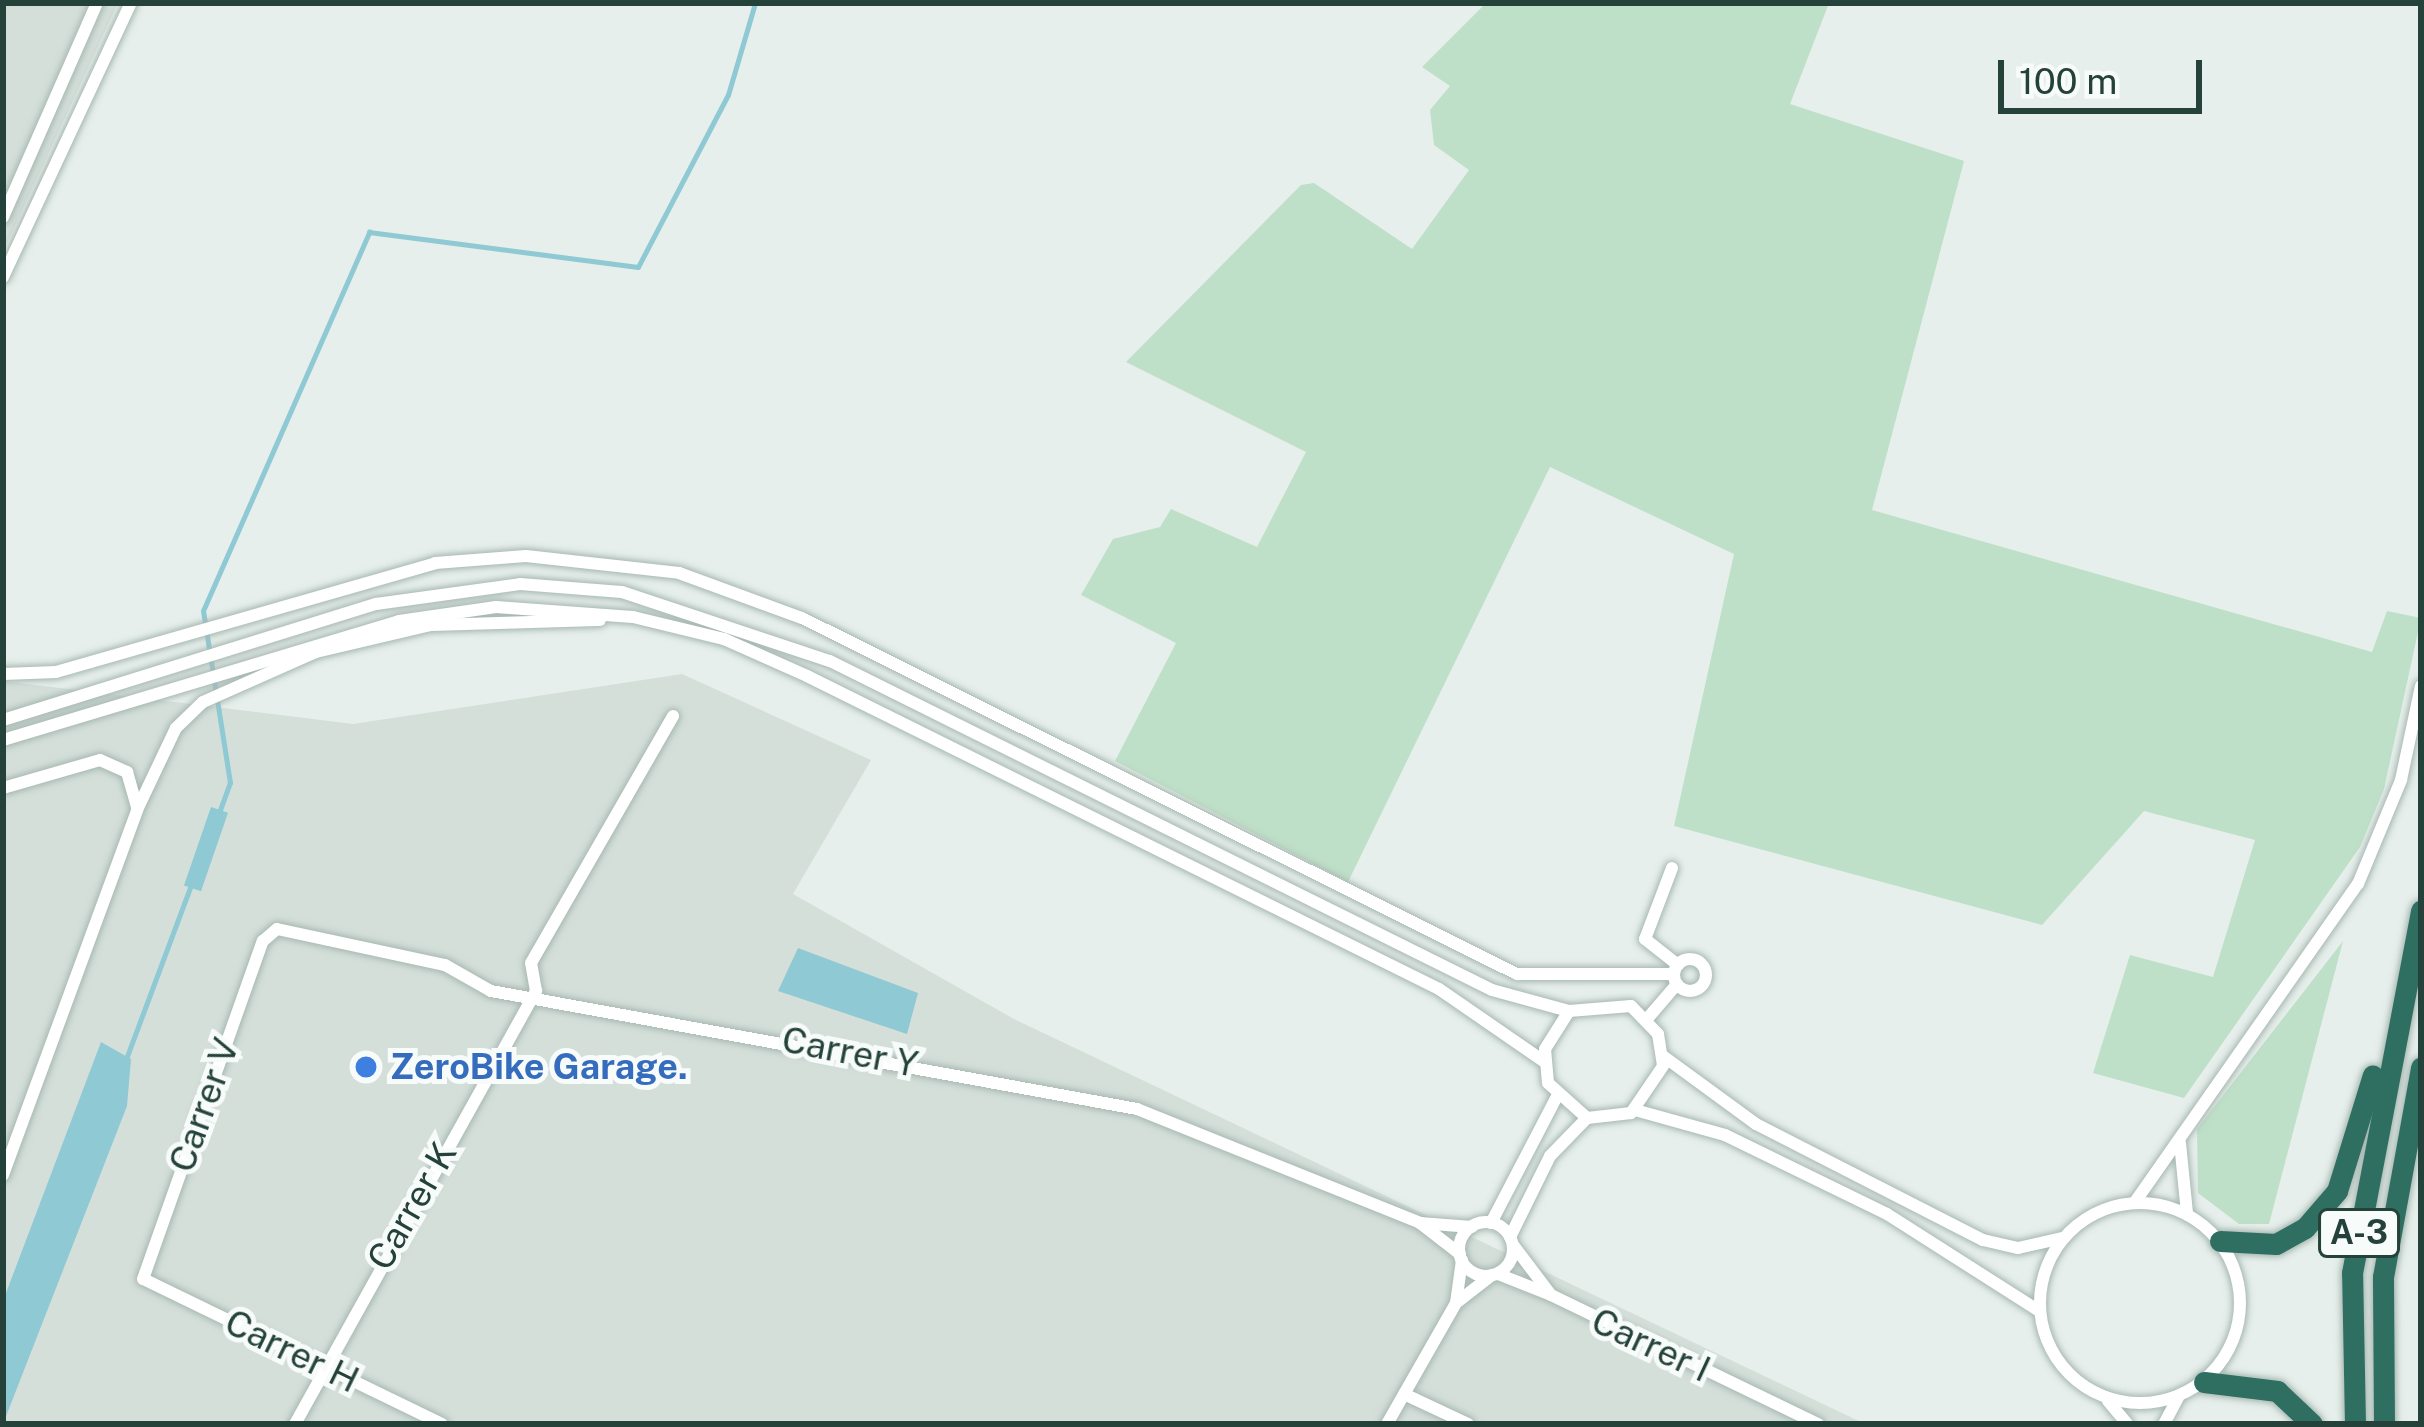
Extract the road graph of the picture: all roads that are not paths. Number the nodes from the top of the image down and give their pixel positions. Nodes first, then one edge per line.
1 (98, 3) edge
2 (131, 3) edge
3 (3, 217) edge
4 (3, 277) edge
5 (655, 623) junction
6 (3, 674) edge
7 (2421, 686) edge
8 (673, 716) dead end
9 (3, 720) edge
10 (3, 740) edge
11 (3, 788) edge
12 (137, 810) junction
13 (1672, 868) dead end
14 (2421, 911) edge
15 (270, 933) joint
16 (1676, 974) junction
17 (536, 992) junction
18 (1569, 1011) junction
19 (1647, 1019) junction
20 (2391, 1043) junction
21 (1663, 1056) junction
22 (1545, 1062) junction
23 (2421, 1067) edge
24 (1557, 1096) junction
25 (1635, 1110) junction
26 (1588, 1118) junction
27 (3, 1128) edge
28 (18, 1134) junction
29 (2180, 1141) junction
30 (3, 1175) edge
31 (2135, 1202) junction
32 (2187, 1213) junction
33 (1420, 1223) junction
34 (1491, 1223) junction
35 (1472, 1227) junction
36 (2062, 1238) junction
37 (1511, 1240) junction
38 (2220, 1240) junction
39 (1461, 1257) junction
40 (1495, 1274) junction
41 (142, 1279) joint
42 (1551, 1295) junction
43 (1456, 1303) junction
44 (2039, 1311) junction
45 (320, 1365) junction
46 (2204, 1382) junction
47 (1404, 1394) junction
48 (2178, 1398) junction
49 (2108, 1400) junction
50 (295, 1424) edge
51 (442, 1424) edge
52 (1388, 1424) edge
53 (1468, 1424) edge
54 (1818, 1424) edge
55 (2127, 1424) edge
56 (2164, 1424) edge
57 (2312, 1424) edge
58 (2355, 1424) edge
59 (2384, 1424) edge

1 - 3 street
2 - 4 street
5 - 10 street
5 - 12 street
5 - 22 street
6 - 16 street
7 - 29 street
8 - 17 street, Carrer K
9 - 18 street
11 - 12 street
12 - 28 street
13 - 16 street
14 - 20 highway, A-3
15 - 17 street, Carrer Y
15 - 41 street, Carrer V
16 - 19 street
17 - 33 street, Carrer Y
17 - 45 street, Carrer K
18 - 19 street
18 - 22 street
19 - 21 street
20 - 38 highway
20 - 58 highway, A-3
21 - 25 street
21 - 36 street
22 - 24 street
23 - 59 highway, A-3
24 - 26 street
24 - 34 street
25 - 26 street
25 - 44 street
26 - 37 street
27 - 28 street
28 - 30 street
29 - 31 street
29 - 32 street
31 - 32 street
31 - 36 street
32 - 38 street
33 - 35 street, Carrer Y
33 - 39 street, Carrer Y
34 - 35 street, Carrer Y
34 - 37 street, Carrer I
35 - 39 street
36 - 44 street
37 - 40 street
37 - 42 street, Carrer I
38 - 46 street
39 - 40 street, Carrer I
39 - 43 street
40 - 42 street, Carrer I
40 - 43 street
41 - 45 street, Carrer H
42 - 54 street, Carrer I
43 - 47 street
44 - 49 street
45 - 50 street, Carrer K
45 - 51 street, Carrer H
46 - 48 street
46 - 57 highway
47 - 52 street
47 - 53 street
48 - 49 street
48 - 56 street
49 - 55 street

